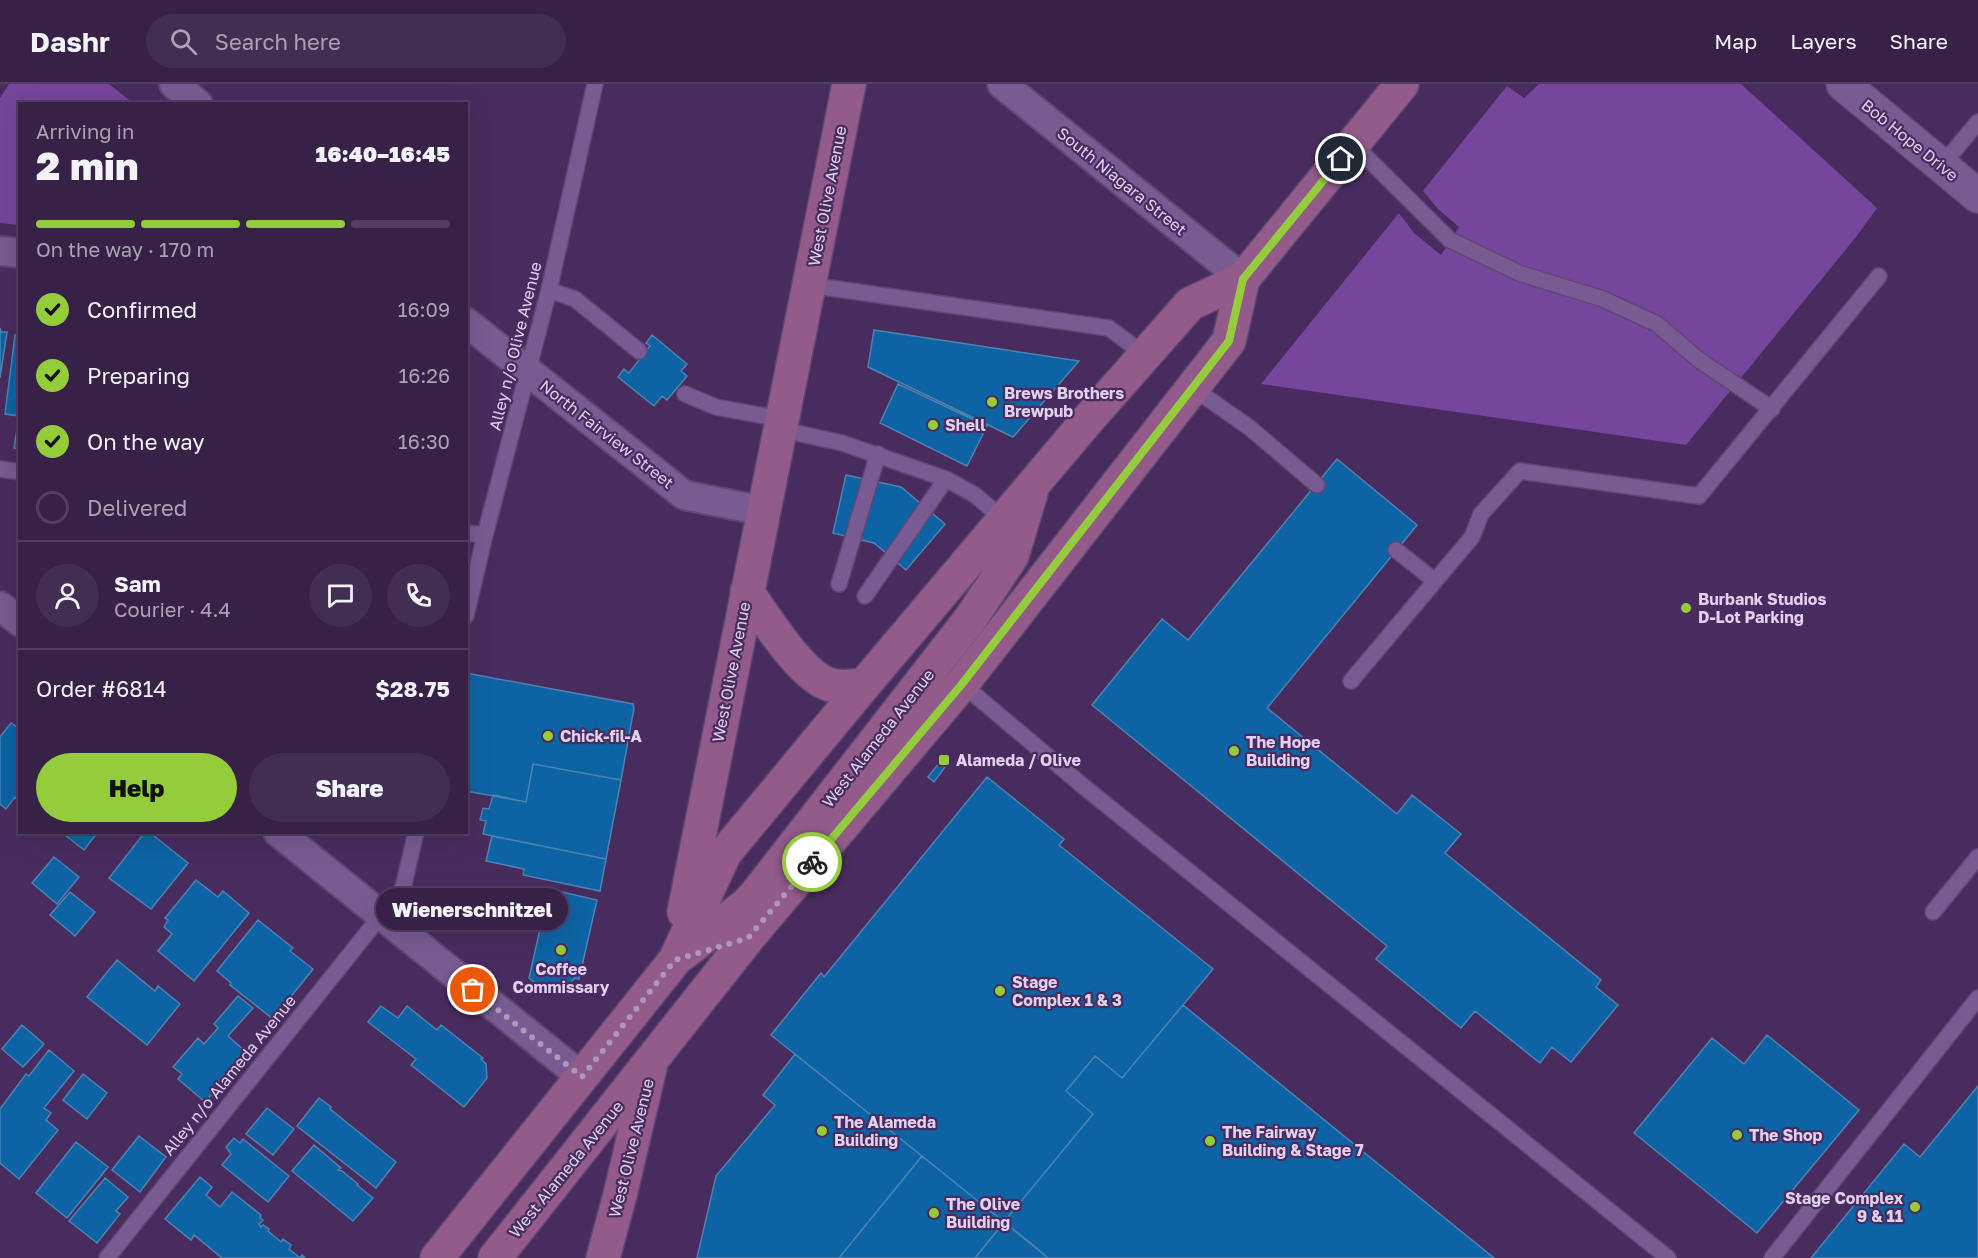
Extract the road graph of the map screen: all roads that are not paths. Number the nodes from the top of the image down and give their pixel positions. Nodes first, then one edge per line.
1 (174, 84) edge
2 (595, 84) edge
3 (849, 84) edge
4 (1002, 84) edge
5 (1402, 84) edge
6 (1843, 84) edge
7 (196, 102) edge
8 (1978, 122) edge
9 (1353, 144) junction
10 (1942, 165) junction
11 (1978, 195) edge
12 (0, 251) edge
13 (18, 253) edge
14 (1879, 276) dead end
15 (1243, 279) junction
16 (809, 285) junction
17 (549, 290) junction
18 (468, 324) edge
19 (639, 351) dead end
20 (1145, 355) junction
21 (528, 372) junction
22 (1193, 388) junction
23 (685, 394) dead end
24 (1772, 409) junction
25 (780, 424) junction
26 (878, 454) junction
27 (0, 469) edge
28 (18, 472) edge
29 (946, 479) junction
30 (1034, 483) junction
31 (1317, 485) dead end
32 (763, 512) junction
33 (1003, 519) junction
34 (468, 533) edge
35 (485, 536) junction
36 (1396, 549) dead end
37 (1435, 580) junction
38 (839, 584) dead end
39 (747, 592) junction
40 (866, 596) dead end
41 (0, 606) edge
42 (468, 608) edge
43 (18, 620) edge
44 (1351, 681) dead end
45 (962, 684) junction
46 (864, 685) junction
47 (280, 834) edge
48 (416, 834) edge
49 (1978, 857) edge
50 (1933, 912) dead end
51 (381, 916) junction
52 (748, 938) junction
53 (675, 960) junction
54 (1978, 998) edge
55 (652, 1060) junction
56 (582, 1077) junction
57 (107, 1258) edge
58 (437, 1258) edge
59 (495, 1258) edge
60 (603, 1258) edge
61 (1668, 1258) edge
62 (1772, 1258) edge

1 - 7 street
2 - 17 lane, Alley n/o Olive Avenue
3 - 16 main road, West Olive Avenue
4 - 15 street, South Niagara Street
5 - 9 main road, West Alameda Avenue
6 - 10 street, Bob Hope Drive
8 - 10 lane
9 - 15 main road, West Alameda Avenue
9 - 24 lane
10 - 11 street, Bob Hope Drive
12 - 13 street
14 - 24 lane
15 - 20 main road, West Alameda Avenue
15 - 22 main road, West Alameda Avenue
16 - 20 lane
16 - 25 main road, West Olive Avenue
17 - 19 lane
17 - 21 lane, Alley n/o Olive Avenue
18 - 21 street, North Fairview Street
20 - 30 main road, West Alameda Avenue
21 - 32 street, North Fairview Street
21 - 35 lane, Alley n/o Olive Avenue
22 - 31 lane
22 - 45 main road, West Alameda Avenue
23 - 25 lane
24 - 37 lane
25 - 26 lane
25 - 32 main road, West Olive Avenue
26 - 29 lane
26 - 38 lane
27 - 28 lane
29 - 33 lane
29 - 40 lane
30 - 33 main road, West Alameda Avenue
30 - 53 main road, West Alameda Avenue
32 - 39 main road, West Olive Avenue
33 - 46 main road, West Alameda Avenue
34 - 35 lane
35 - 42 lane, Alley n/o Olive Avenue
36 - 37 lane
37 - 44 lane
39 - 46 main road
39 - 53 main road, West Olive Avenue
41 - 43 street
45 - 52 main road, West Alameda Avenue
45 - 61 lane
46 - 53 main road, West Alameda Avenue
47 - 51 street
48 - 51 lane
49 - 50 lane
51 - 56 street
51 - 57 lane, Alley n/o Alameda Avenue
52 - 53 main road
52 - 55 main road, West Alameda Avenue
53 - 55 main road, West Olive Avenue
53 - 56 main road, West Alameda Avenue
54 - 62 lane
55 - 59 main road, West Alameda Avenue
55 - 60 main road, West Olive Avenue
56 - 58 main road, West Alameda Avenue

